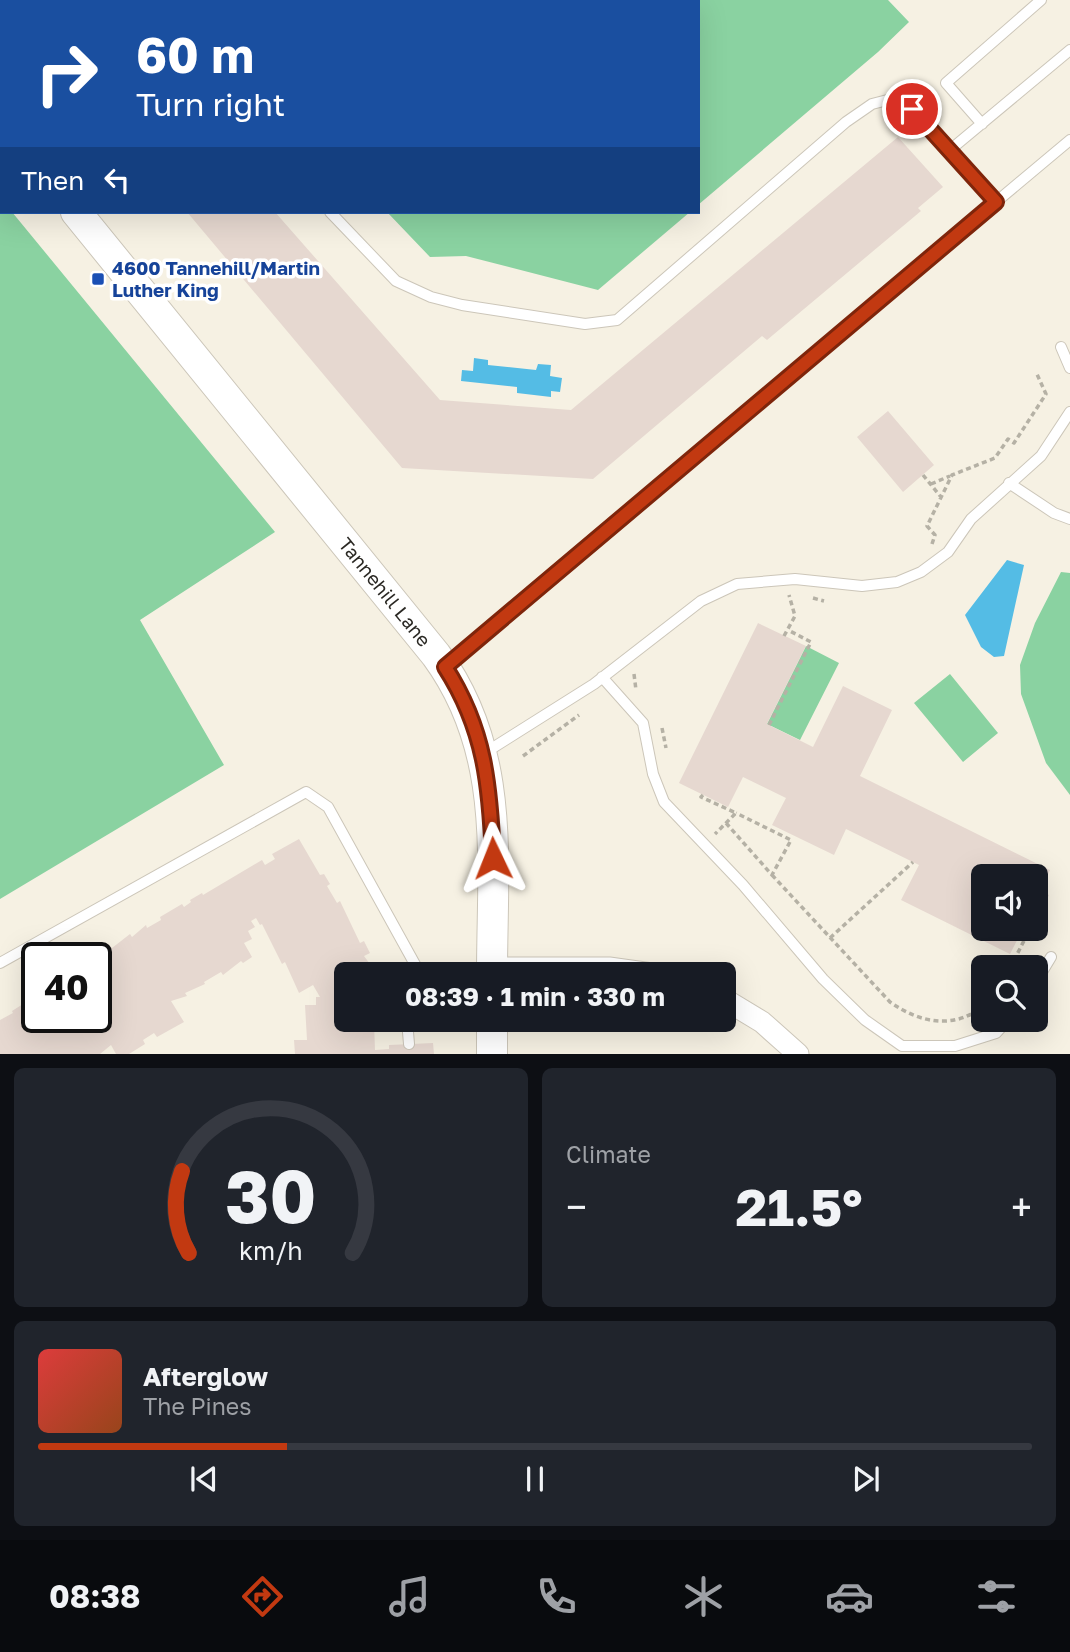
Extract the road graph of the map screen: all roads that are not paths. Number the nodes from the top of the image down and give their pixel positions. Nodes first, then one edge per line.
1 (1041, 0) edge
2 (1070, 50) edge
3 (982, 124) junction
4 (1070, 140) edge
5 (950, 150) junction
6 (996, 202) junction
7 (78, 214) edge
8 (332, 214) edge
9 (1061, 348) dead end
10 (1070, 368) edge
11 (1070, 412) edge
12 (1009, 483) junction
13 (1070, 519) edge
14 (445, 667) junction
15 (602, 677) junction
16 (483, 754) junction
17 (1051, 957) dead end
18 (411, 962) edge
19 (492, 962) edge
20 (1048, 962) edge
21 (0, 963) edge
22 (736, 1006) edge
23 (408, 1032) edge
24 (492, 1032) edge
25 (998, 1032) edge
26 (409, 1044) dead end
27 (492, 1054) edge
28 (798, 1054) edge

1 - 3 lane
2 - 3 lane
3 - 5 lane
4 - 6 lane
5 - 6 lane
5 - 8 lane
6 - 14 lane
7 - 14 street, Tannehill Lane
9 - 10 lane
11 - 12 lane
12 - 13 lane
12 - 15 lane
14 - 16 street, Tannehill Lane
15 - 16 lane
15 - 25 lane
16 - 19 street, Tannehill Lane
17 - 20 lane
18 - 21 lane
22 - 28 street
23 - 26 lane
24 - 27 street

